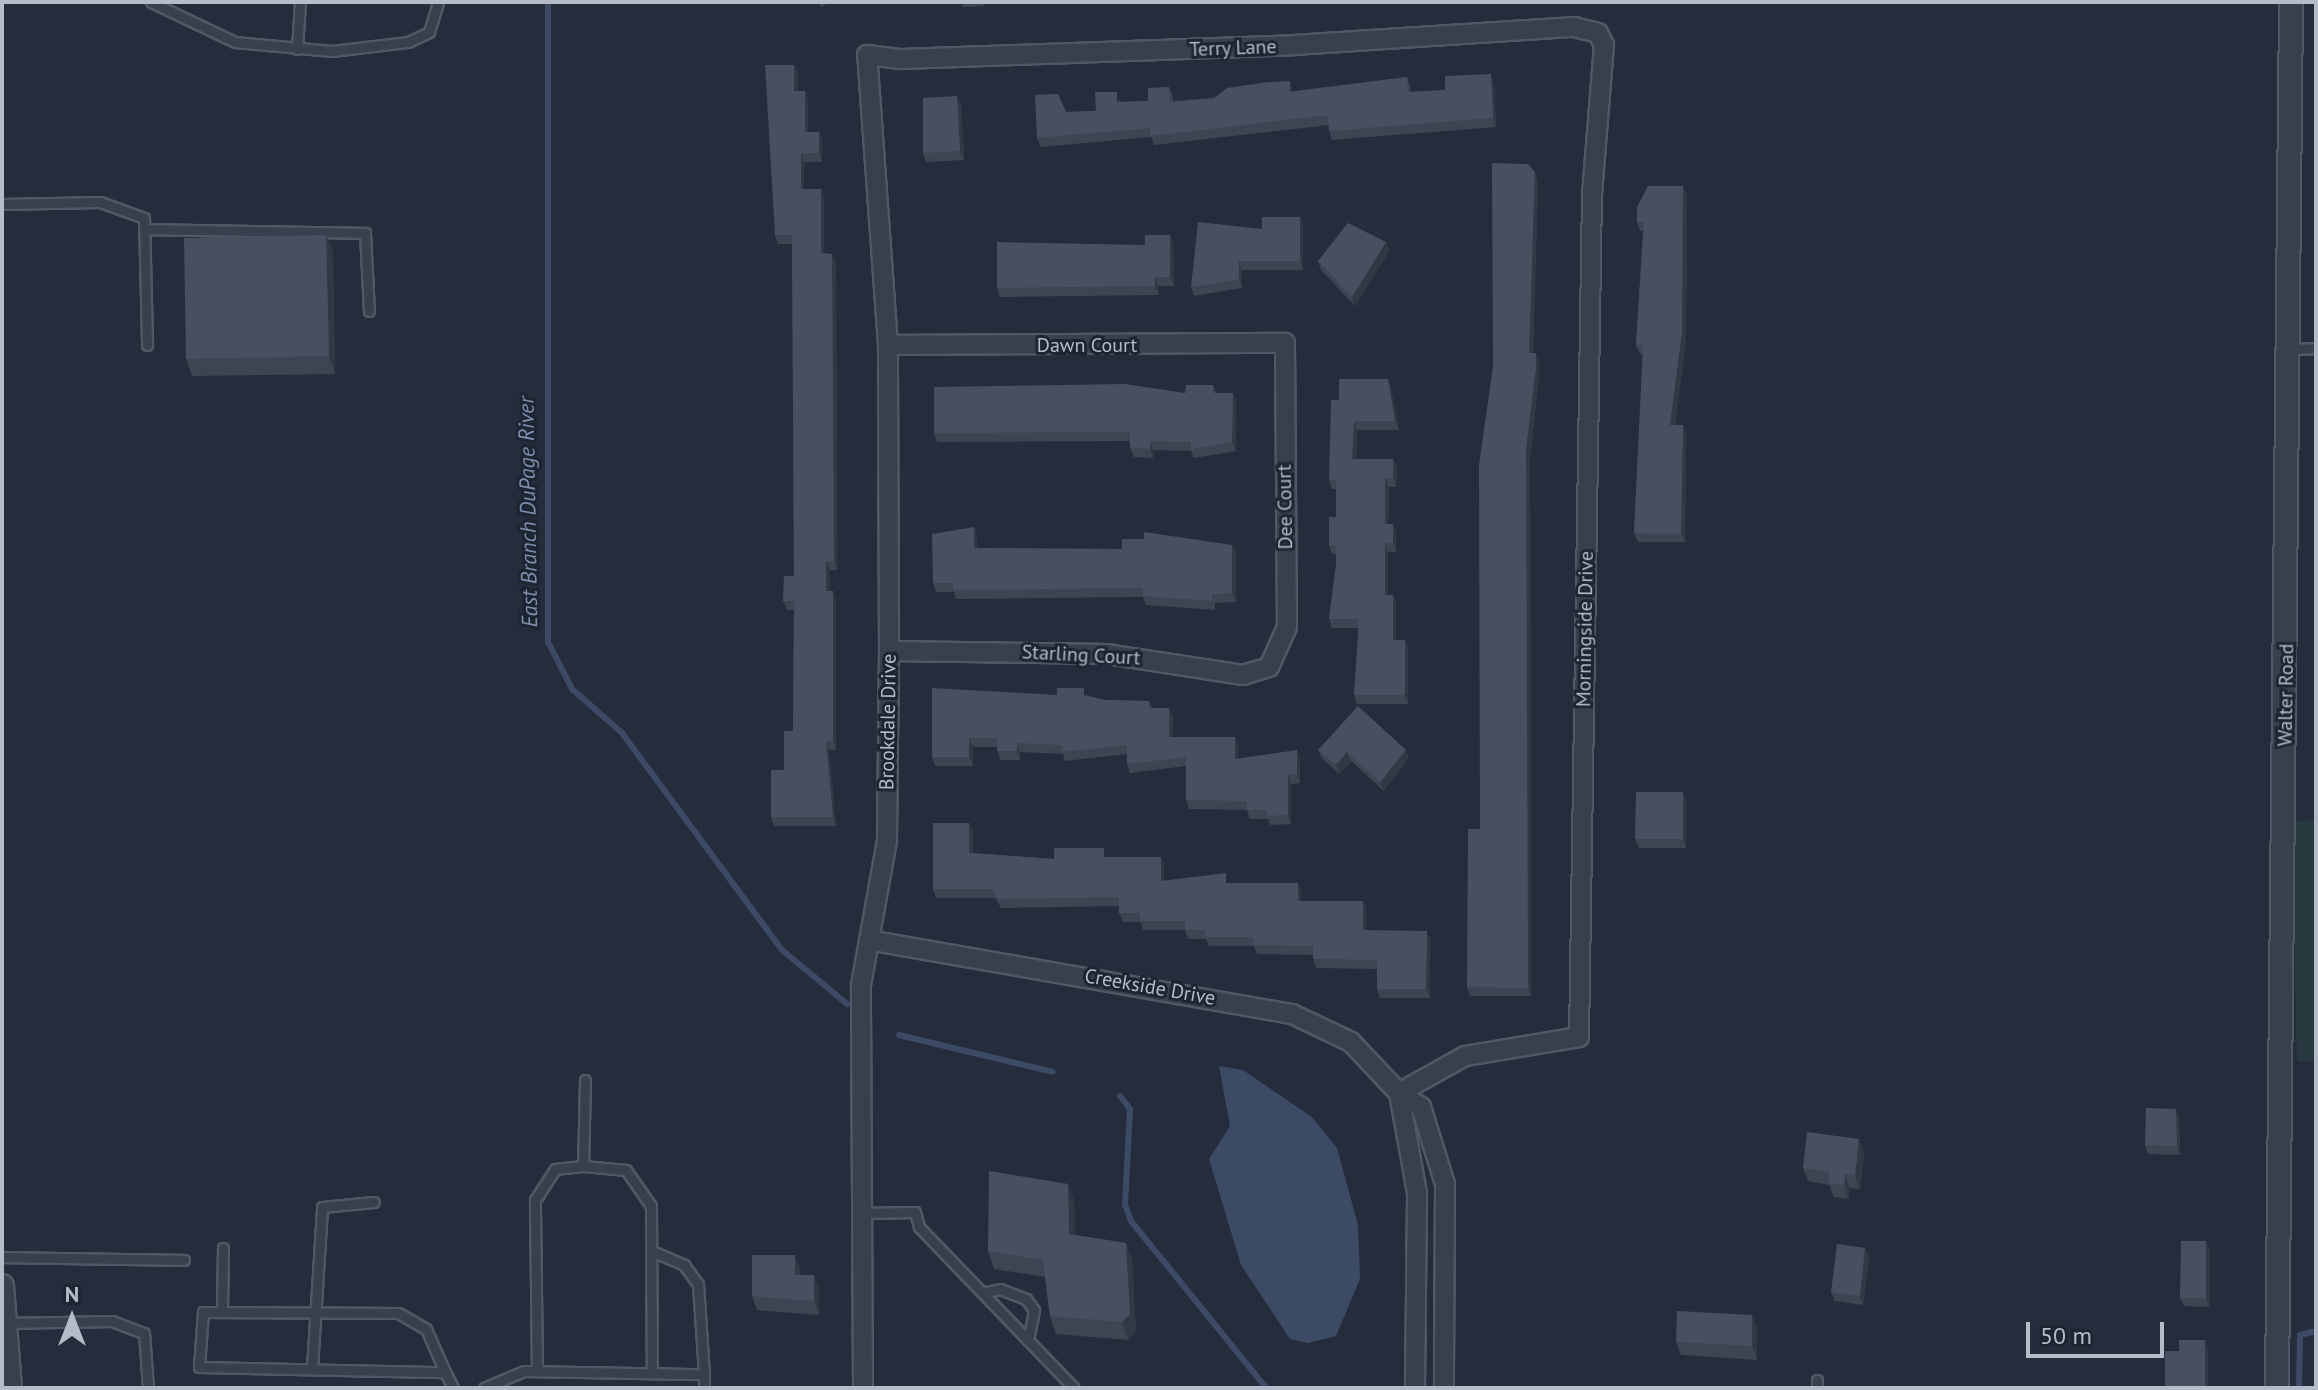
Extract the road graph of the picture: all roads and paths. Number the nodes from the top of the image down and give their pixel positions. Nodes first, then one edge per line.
1 (151, 2) edge
2 (300, 2) edge
3 (438, 2) edge
4 (2291, 2) edge
5 (1598, 33) joint
6 (297, 49) junction
7 (867, 55) joint
8 (2, 204) edge
9 (144, 229) junction
10 (369, 311) dead end
11 (1285, 343) joint
12 (147, 345) dead end
13 (888, 345) junction
14 (2316, 348) edge
15 (2289, 349) junction
16 (889, 651) junction
17 (1269, 667) joint
18 (873, 941) junction
19 (585, 1080) dead end
20 (1399, 1093) junction
21 (583, 1166) junction
22 (374, 1202) dead end
23 (862, 1213) junction
24 (223, 1248) dead end
25 (654, 1252) junction
26 (2, 1257) edge
27 (184, 1260) dead end
28 (1417, 1276) junction
29 (1444, 1276) junction
30 (2, 1286) edge
31 (983, 1293) junction
32 (315, 1309) junction
33 (222, 1311) junction
34 (5, 1323) junction
35 (1028, 1340) junction
36 (312, 1368) junction
37 (537, 1371) junction
38 (445, 1372) junction
39 (652, 1373) junction
40 (704, 1374) junction
41 (10, 1388) edge
42 (148, 1388) edge
43 (453, 1388) edge
44 (484, 1388) edge
45 (704, 1388) edge
46 (863, 1388) edge
47 (1074, 1388) edge
48 (1415, 1388) edge
49 (1444, 1388) edge
50 (2277, 1388) edge

1 - 6 lane
2 - 6 lane
3 - 6 lane
4 - 15 street, Walter Road
5 - 7 street, Terry Lane
5 - 20 street, Morningside Drive
7 - 13 street, Brookdale Drive
8 - 9 lane
9 - 10 lane
9 - 12 lane
11 - 13 street, Dawn Court
11 - 17 street, Dee Court
13 - 16 street, Brookdale Drive
14 - 15 lane
15 - 50 street, Walter Road
16 - 17 street, Starling Court
16 - 18 street, Brookdale Drive
18 - 20 street, Creekside Drive
18 - 23 street, Brookdale Drive
19 - 21 lane
20 - 28 street
20 - 29 street, Creekside Drive
21 - 25 lane
21 - 37 lane
22 - 32 lane
23 - 31 lane
23 - 46 street, Brookdale Drive
24 - 33 lane
25 - 39 lane
25 - 40 lane
26 - 27 lane
28 - 29 street
28 - 48 street
29 - 49 street, Creekside Drive
30 - 34 street
31 - 35 lane
31 - 35 lane
32 - 33 lane
32 - 36 lane
32 - 38 lane
33 - 36 lane
34 - 41 street
34 - 42 lane
35 - 47 lane
36 - 38 lane
37 - 39 lane
37 - 44 lane
38 - 43 lane
39 - 40 lane
40 - 45 lane

